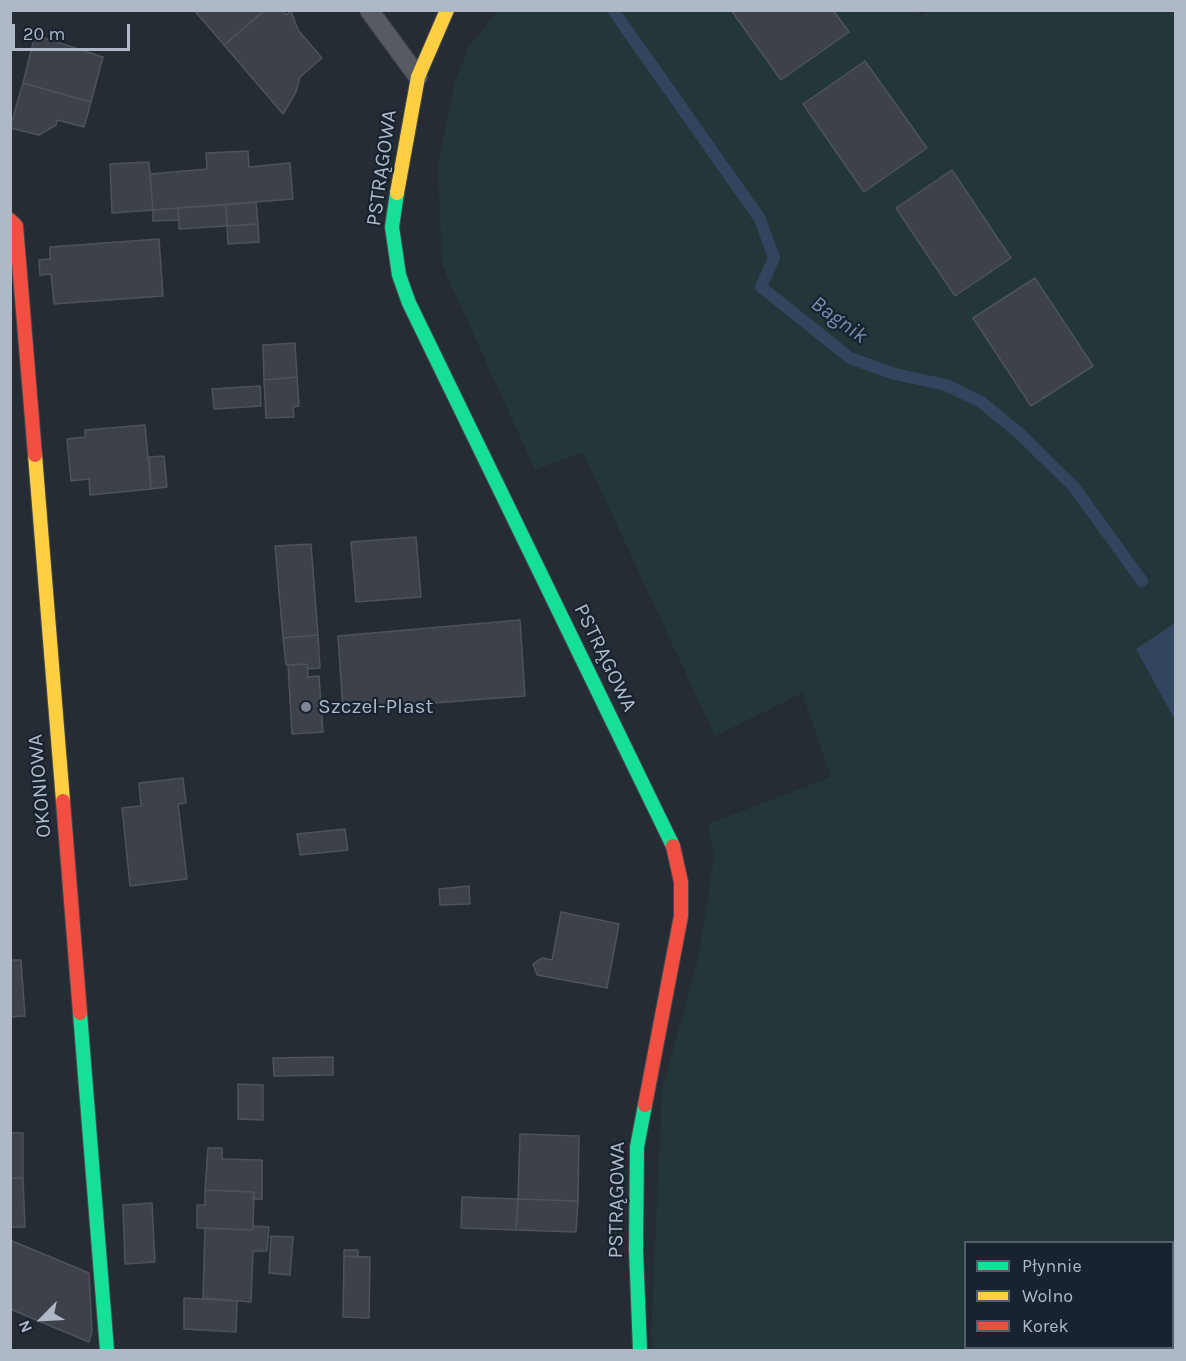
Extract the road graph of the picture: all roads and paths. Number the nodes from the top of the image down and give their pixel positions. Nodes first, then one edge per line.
1 (369, 10) edge
2 (447, 10) edge
3 (418, 77) junction
4 (10, 220) edge
5 (107, 1350) edge
6 (640, 1350) edge

1 - 3 lane
2 - 3 street, PSTRĄGOWA
3 - 6 street, PSTRĄGOWA
4 - 5 street, OKONIOWA

